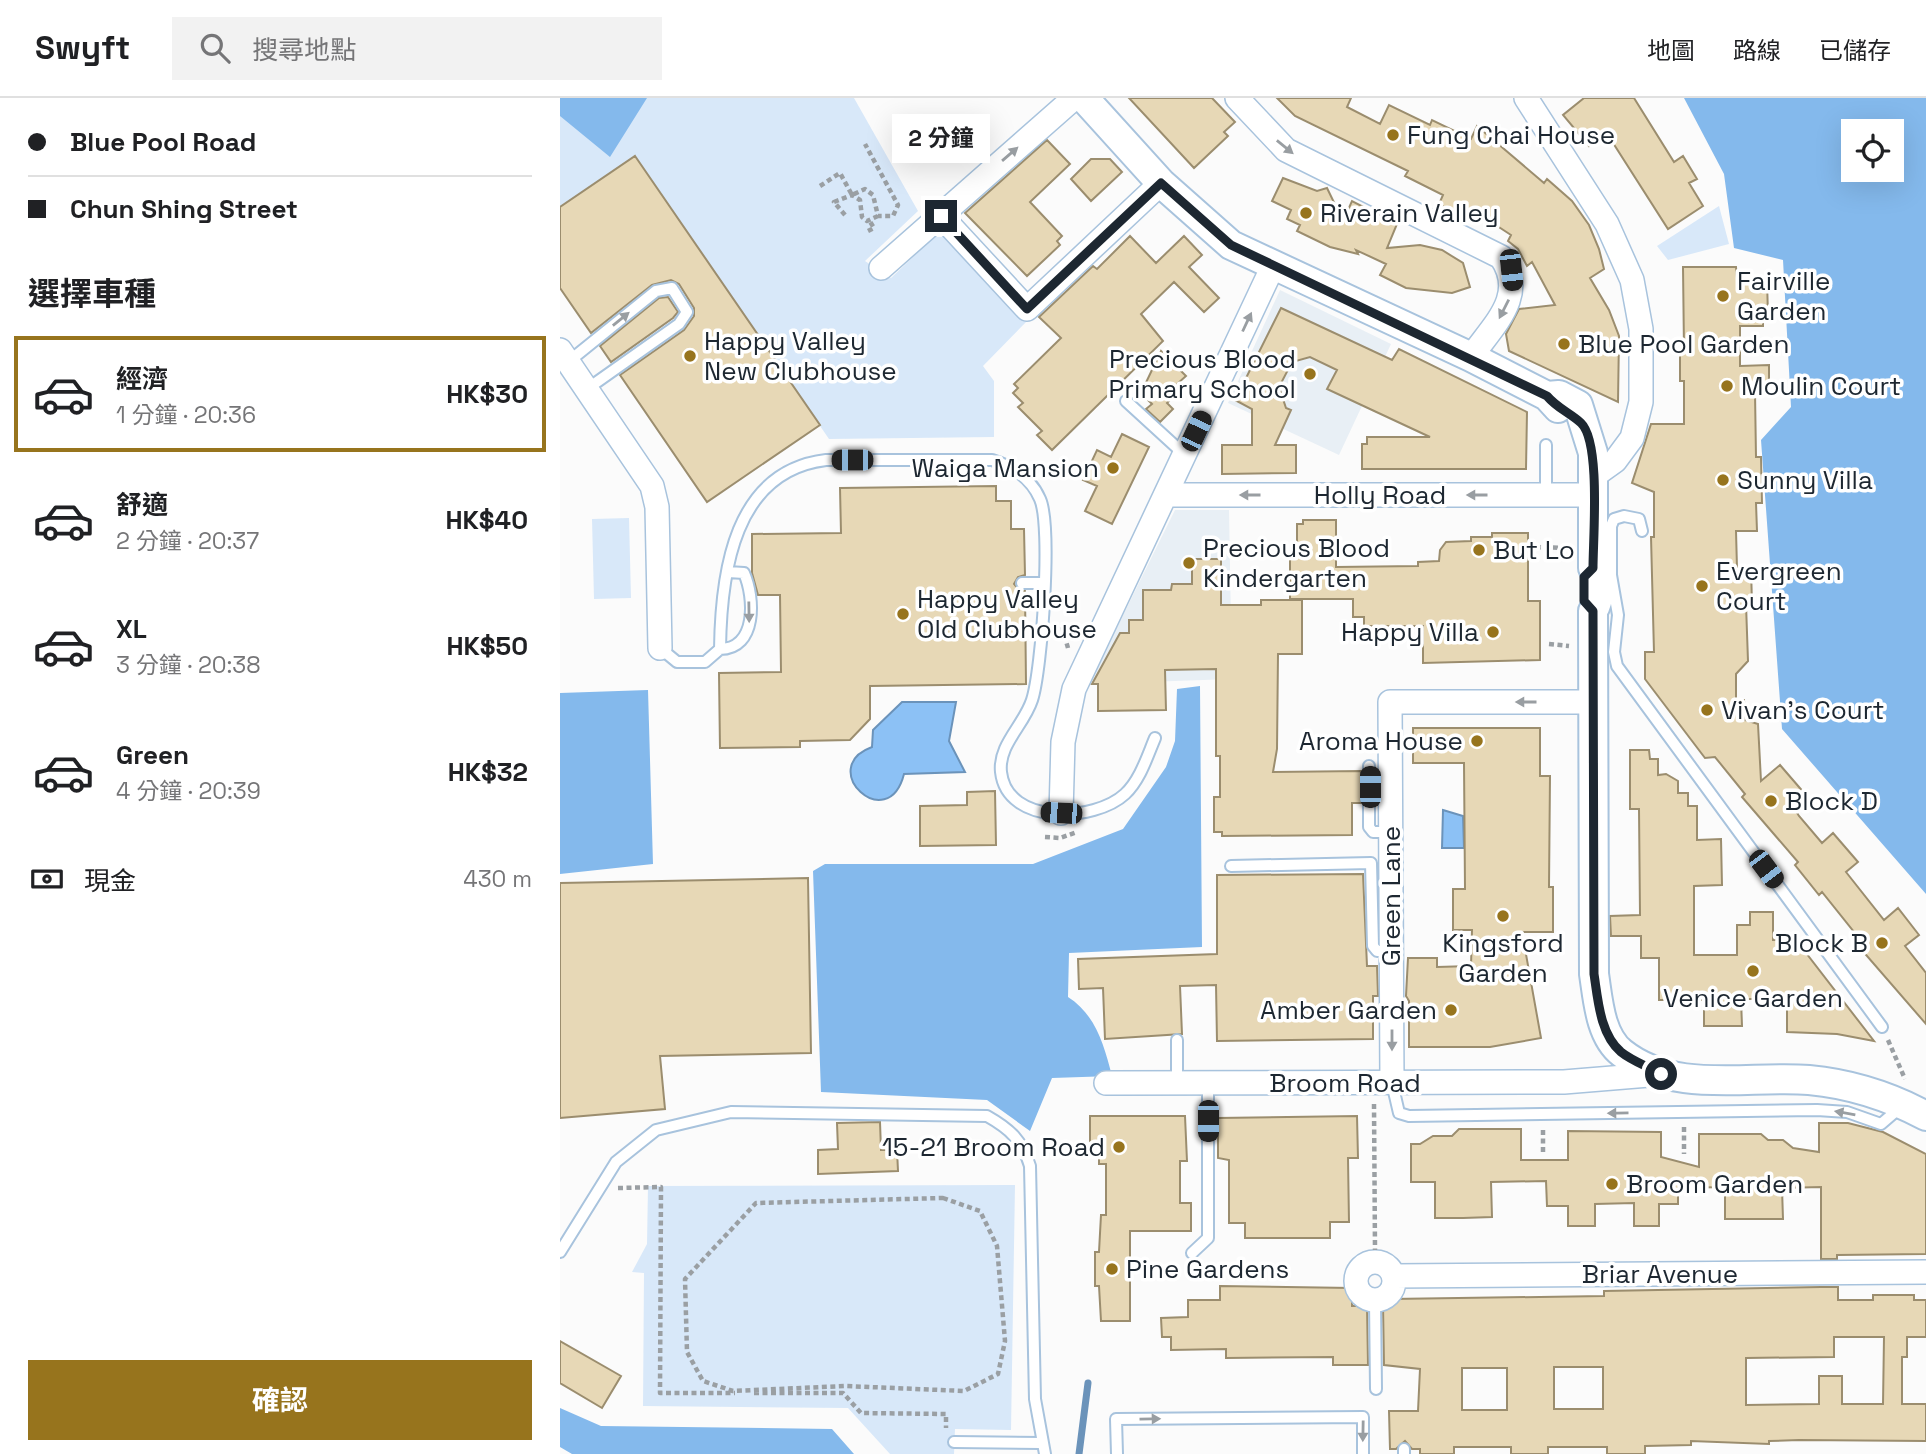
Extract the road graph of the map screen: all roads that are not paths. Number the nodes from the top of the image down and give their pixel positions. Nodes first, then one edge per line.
1 (1074, 98) edge
2 (1084, 98) edge
3 (1237, 98) edge
4 (1526, 98) edge
5 (1161, 183) junction
6 (941, 216) junction
7 (1273, 266) junction
8 (881, 268) dead end
9 (564, 356) edge
10 (1471, 358) junction
11 (587, 389) junction
12 (1126, 401) dead end
13 (1546, 445) dead end
14 (1185, 455) junction
15 (1594, 485) junction
16 (1167, 495) junction
17 (1546, 495) junction
18 (1642, 531) dead end
19 (728, 572) junction
20 (1022, 583) dead end
21 (1043, 583) junction
22 (660, 648) joint
23 (720, 649) junction
24 (1592, 649) junction
25 (1594, 702) junction
26 (1155, 738) dead end
27 (1370, 766) dead end
28 (1061, 813) junction
29 (1391, 832) junction
30 (1231, 866) dead end
31 (1396, 956) junction
32 (1882, 1027) road end
33 (1177, 1040) dead end
34 (1622, 1053) junction
35 (1661, 1074) junction
36 (1583, 1080) junction
37 (1106, 1083) dead end
38 (1177, 1084) junction
39 (1208, 1084) junction
40 (1383, 1089) junction
41 (1912, 1099) edge
42 (560, 1252) edge
43 (1192, 1253) dead end
44 (1926, 1272) edge
45 (1394, 1276) junction
46 (1375, 1301) junction
47 (1376, 1389) dead end
48 (954, 1442) road end
49 (1043, 1448) edge
50 (1117, 1454) edge
51 (1363, 1454) edge

6 -> 1 street
2 - 5 street
3 -> 10 street
4 - 15 street
5 - 6 street
5 - 7 street
6 - 8 street
7 - 10 street
14 -> 7 street
9 - 11 street
9 -> 11 lane
10 - 15 street
11 - 22 street
12 - 14 lane
13 - 17 lane
14 - 16 street
15 - 17 street, Holly Road
15 - 24 street
17 -> 16 street, Holly Road
16 - 28 street
18 - 24 lane
19 - 21 lane
19 - 23 lane
19 -> 23 lane
20 - 21 lane
21 - 28 lane
22 - 23 lane
24 - 25 street
24 - 32 lane
25 -> 29 street, Green Lane
25 - 34 street
26 - 28 lane
27 - 29 lane
29 - 31 street, Green Lane
30 - 31 lane
31 -> 40 street, Green Lane
33 - 38 lane
34 - 35 street
34 - 36 street
35 - 36 street, Broom Road
35 - 41 street
36 - 40 street, Broom Road
37 - 38 street, Broom Road
38 - 39 street, Broom Road
39 - 40 street, Broom Road
39 - 43 lane
41 -> 40 lane
42 - 49 lane
44 - 45 street, Briar Avenue
45 - 46 street
45 - 46 street, Briar Avenue
46 - 47 lane
48 - 49 lane
50 -> 51 lane

